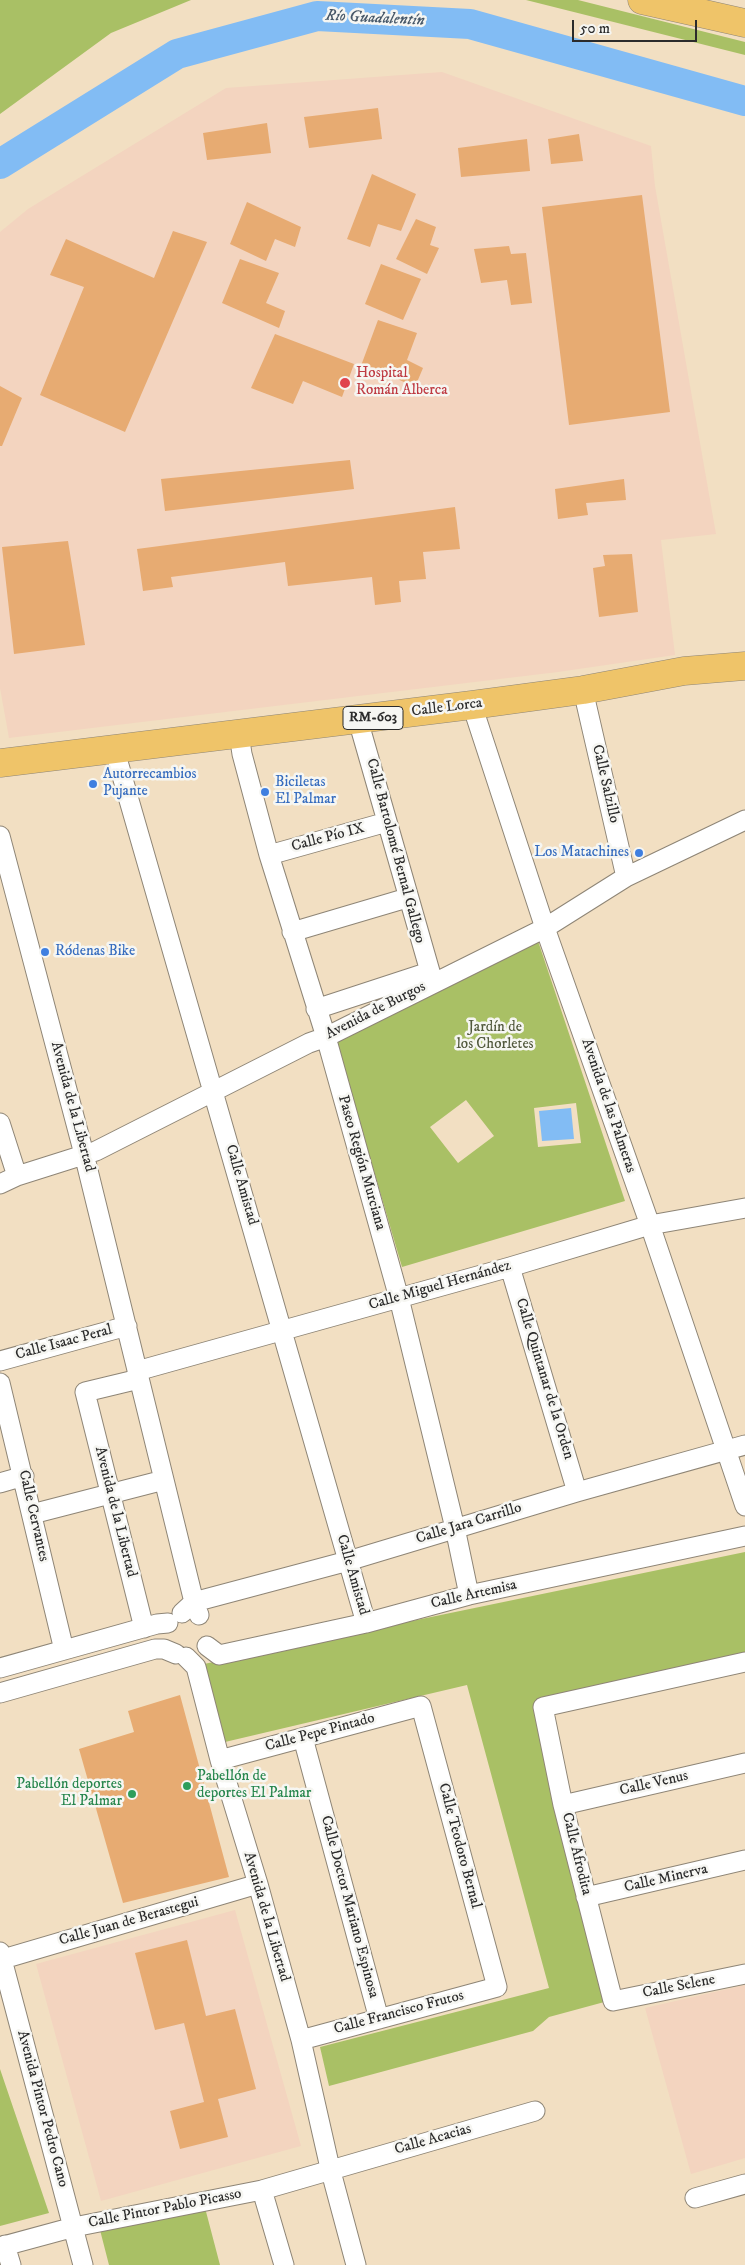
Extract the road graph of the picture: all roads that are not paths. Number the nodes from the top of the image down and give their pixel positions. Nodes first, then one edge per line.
1 (642, 0) edge
2 (745, 24) edge
3 (745, 666) edge
4 (583, 690) junction
5 (472, 705) junction
6 (358, 720) junction
7 (239, 734) junction
8 (114, 748) junction
9 (0, 763) edge
10 (745, 820) edge
11 (387, 822) junction
12 (0, 836) edge
13 (269, 855) junction
14 (626, 877) junction
15 (407, 898) junction
16 (545, 928) junction
17 (292, 932) junction
18 (431, 977) junction
19 (316, 1009) junction
20 (326, 1037) junction
21 (215, 1092) junction
22 (0, 1123) edge
23 (2, 1142) edge
24 (84, 1154) junction
25 (8, 1180) edge
26 (745, 1208) edge
27 (650, 1225) junction
28 (510, 1267) junction
29 (399, 1298) junction
30 (127, 1326) junction
31 (283, 1331) junction
32 (0, 1361) edge
33 (138, 1375) junction
34 (0, 1382) edge
35 (745, 1445) edge
36 (726, 1450) junction
37 (24, 1476) junction
38 (164, 1480) junction
39 (0, 1483) edge
40 (577, 1492) junction
41 (111, 1493) junction
42 (745, 1506) edge
43 (32, 1514) junction
44 (455, 1528) junction
45 (745, 1536) edge
46 (348, 1561) junction
47 (469, 1595) junction
48 (186, 1613) junction
49 (366, 1623) junction
50 (144, 1628) junction
51 (64, 1650) junction
52 (193, 1655) junction
53 (745, 1662) edge
54 (0, 1668) edge
55 (0, 1692) edge
56 (421, 1706) joint
57 (303, 1738) junction
58 (220, 1760) junction
59 (745, 1763) edge
60 (563, 1805) junction
61 (745, 1860) edge
62 (258, 1884) junction
63 (586, 1897) junction
64 (1, 1957) edge
65 (745, 1974) edge
66 (497, 1987) joint
67 (613, 2001) joint
68 (379, 2019) junction
69 (301, 2040) junction
70 (535, 2111) dead end
71 (330, 2168) junction
72 (745, 2184) edge
73 (262, 2190) junction
74 (695, 2198) dead end
75 (74, 2227) junction
76 (3, 2246) edge
77 (11, 2265) edge
78 (83, 2265) edge
79 (284, 2265) edge
80 (356, 2265) edge

1 - 2 main road
3 - 4 main road, Calle Lorca / RM-603
4 - 5 main road, Calle Lorca / RM-603
4 - 14 street, Calle Salzillo
5 - 6 main road, Calle Lorca / RM-603
5 - 16 street, Avenida de las Palmeras
6 - 7 main road, Calle Lorca / RM-603
6 - 11 street, Calle Bartolomé Bernal Gallego
7 - 8 main road, Calle Lorca / RM-603
7 - 13 street, Paseo Región Murciana
8 - 9 main road, Calle Lorca / RM-603
8 - 21 street, Calle Amistad
10 - 14 street, Avenida de Burgos
11 - 13 street, Calle Pío IX
11 - 15 street, Calle Bartolomé Bernal Gallego
12 - 24 street, Avenida de la Libertad
13 - 17 street, Paseo Región Murciana
14 - 16 street, Avenida de Burgos
15 - 17 street
15 - 18 street, Calle Bartolomé Bernal Gallego
16 - 18 street, Avenida de Burgos
16 - 27 street, Avenida de las Palmeras
17 - 19 street, Paseo Región Murciana
18 - 19 street
18 - 20 street, Avenida de Burgos
19 - 20 street, Paseo Región Murciana
20 - 21 street, Avenida de Burgos
20 - 29 street, Paseo Región Murciana
21 - 24 street, Avenida de Burgos
21 - 31 street, Calle Amistad
22 - 23 street
23 - 25 street
24 - 25 street, Avenida de Burgos
24 - 30 street, Avenida de la Libertad
26 - 27 street, Calle Miguel Hernández
27 - 28 street, Calle Miguel Hernández
27 - 36 street, Avenida de las Palmeras
28 - 29 street, Calle Miguel Hernández
28 - 40 street, Calle Quintanar de la Orden
29 - 31 street, Calle Miguel Hernández
29 - 44 street, Paseo Región Murciana
30 - 32 street, Calle Isaac Peral
30 - 33 street, Avenida de la Libertad
31 - 33 street, Calle Miguel Hernández
31 - 46 street, Calle Amistad
33 - 38 street, Avenida de la Libertad
33 - 41 street, Avenida de la Libertad
34 - 37 street, Calle Cervantes
35 - 36 street, Calle Jara Carrillo
36 - 40 street, Calle Jara Carrillo
36 - 42 street, Avenida de las Palmeras
37 - 39 street
37 - 43 street, Calle Cervantes
38 - 41 street
38 - 48 street, Avenida de la Libertad
40 - 44 street, Calle Jara Carrillo
41 - 43 street
41 - 50 street, Avenida de la Libertad
43 - 51 street, Calle Cervantes
44 - 46 street, Calle Jara Carrillo
44 - 47 street, Paseo Región Murciana
45 - 47 street, Calle Artemisa
46 - 48 street, Calle Jara Carrillo
46 - 49 street, Calle Amistad
47 - 49 street, Calle Artemisa
48 - 50 street, Calle Jara Carrillo
48 - 52 street
48 - 52 street
49 - 52 street, Calle Artemisa
50 - 51 street, Calle Jara Carrillo
51 - 54 street, Calle Jara Carrillo
52 - 55 street, Calle Artemisa
52 - 58 street, Avenida de la Libertad
53 - 60 street, Calle Afrodita
56 - 57 street, Calle Pepe Pintado
56 - 66 street, Calle Teodoro Bernal
57 - 58 street, Calle Pepe Pintado
57 - 68 street, Calle Doctor Mariano Espinosa
58 - 62 street, Avenida de la Libertad
59 - 60 street, Calle Venus
60 - 63 street, Calle Afrodita
61 - 63 street, Calle Minerva
62 - 64 street, Calle Juan de Berastegui
62 - 69 street, Avenida de la Libertad
63 - 67 street, Calle Afrodita
64 - 75 street, Avenida Pintor Pedro Cano
65 - 67 street, Calle Selene
66 - 68 street, Calle Francisco Frutos
68 - 69 street, Calle Francisco Frutos
69 - 71 street, Avenida de la Libertad
70 - 71 street, Calle Acacias
71 - 73 street, Calle Pintor Pablo Picasso
71 - 80 street, Avenida de la Libertad
72 - 74 street
73 - 75 street, Calle Pintor Pablo Picasso
73 - 79 street
75 - 76 street, Calle Pintor Pablo Picasso
75 - 78 street, Avenida Pintor Pedro Cano
76 - 77 street

